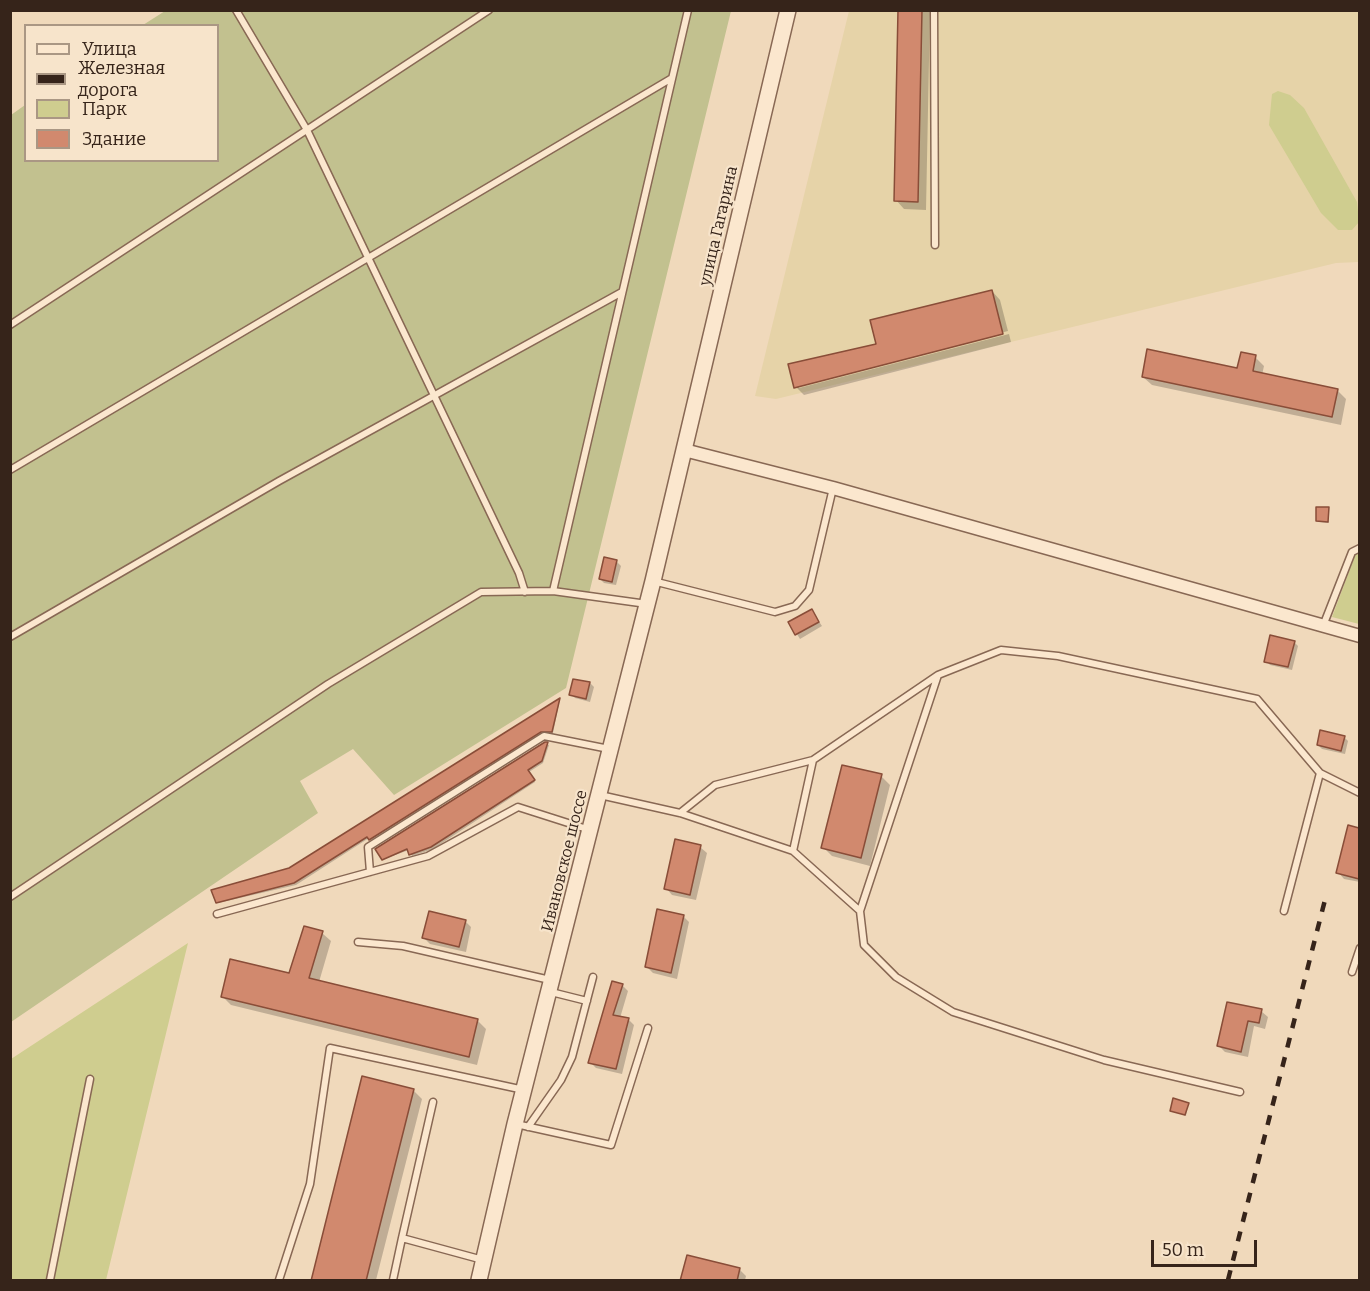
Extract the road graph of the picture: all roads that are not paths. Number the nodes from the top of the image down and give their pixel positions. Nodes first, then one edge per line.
1 (236, 10) edge
2 (489, 10) edge
3 (688, 10) edge
4 (788, 10) edge
5 (934, 10) edge
6 (672, 78) junction
7 (307, 130) junction
8 (935, 245) dead end
9 (368, 258) junction
10 (622, 292) junction
11 (10, 325) edge
12 (435, 395) junction
13 (684, 450) junction
14 (10, 470) edge
15 (833, 488) junction
16 (1359, 548) edge
17 (653, 581) junction
18 (525, 591) junction
19 (553, 591) junction
20 (647, 604) junction
21 (1323, 627) junction
22 (1359, 636) edge
23 (10, 637) edge
24 (938, 675) junction
25 (611, 749) junction
26 (813, 760) junction
27 (1320, 773) junction
28 (1359, 793) edge
29 (600, 795) junction
30 (680, 813) junction
31 (591, 830) junction
32 (793, 851) junction
33 (370, 872) junction
34 (10, 897) edge
35 (860, 911) junction
36 (1284, 911) dead end
37 (217, 914) dead end
38 (358, 942) dead end
39 (1359, 948) edge
40 (1352, 972) dead end
41 (593, 977) dead end
42 (552, 986) junction
43 (587, 1000) junction
44 (648, 1028) dead end
45 (90, 1079) dead end
46 (525, 1090) junction
47 (1240, 1092) dead end
48 (433, 1102) dead end
49 (522, 1126) junction
50 (402, 1238) junction
51 (484, 1260) junction
52 (50, 1281) edge
53 (279, 1281) edge
54 (393, 1281) edge
55 (479, 1281) edge

1 - 7 lane
2 - 7 lane
3 - 6 lane
4 - 13 street, улица Гагарина
5 - 8 lane
6 - 9 lane
6 - 10 lane
7 - 9 lane
7 - 11 lane
9 - 12 lane
9 - 14 lane
10 - 12 lane
10 - 19 lane
12 - 18 lane
12 - 23 lane
13 - 15 street
13 - 17 street, Ивановское шоссе
15 - 17 lane
15 - 21 street
16 - 21 lane
17 - 20 street, Ивановское шоссе
18 - 19 lane
18 - 34 lane
19 - 20 lane
20 - 25 street, Ивановское шоссе
21 - 22 street
24 - 26 lane
24 - 27 lane
24 - 35 lane
25 - 29 street, Ивановское шоссе
25 - 33 lane
26 - 30 lane
26 - 32 lane
27 - 28 lane
27 - 36 lane
29 - 30 lane
29 - 31 street, Ивановское шоссе
30 - 32 lane
31 - 33 lane
31 - 42 street, Ивановское шоссе
32 - 35 lane
33 - 37 lane
35 - 47 lane
38 - 42 lane
39 - 40 lane
41 - 43 lane
42 - 43 lane
42 - 46 street, Ивановское шоссе
43 - 49 lane
44 - 49 lane
45 - 52 lane
46 - 49 street, Ивановское шоссе
46 - 53 lane
48 - 50 lane
49 - 51 street, Ивановское шоссе
50 - 51 lane
50 - 54 lane
51 - 55 street, Ивановское шоссе

